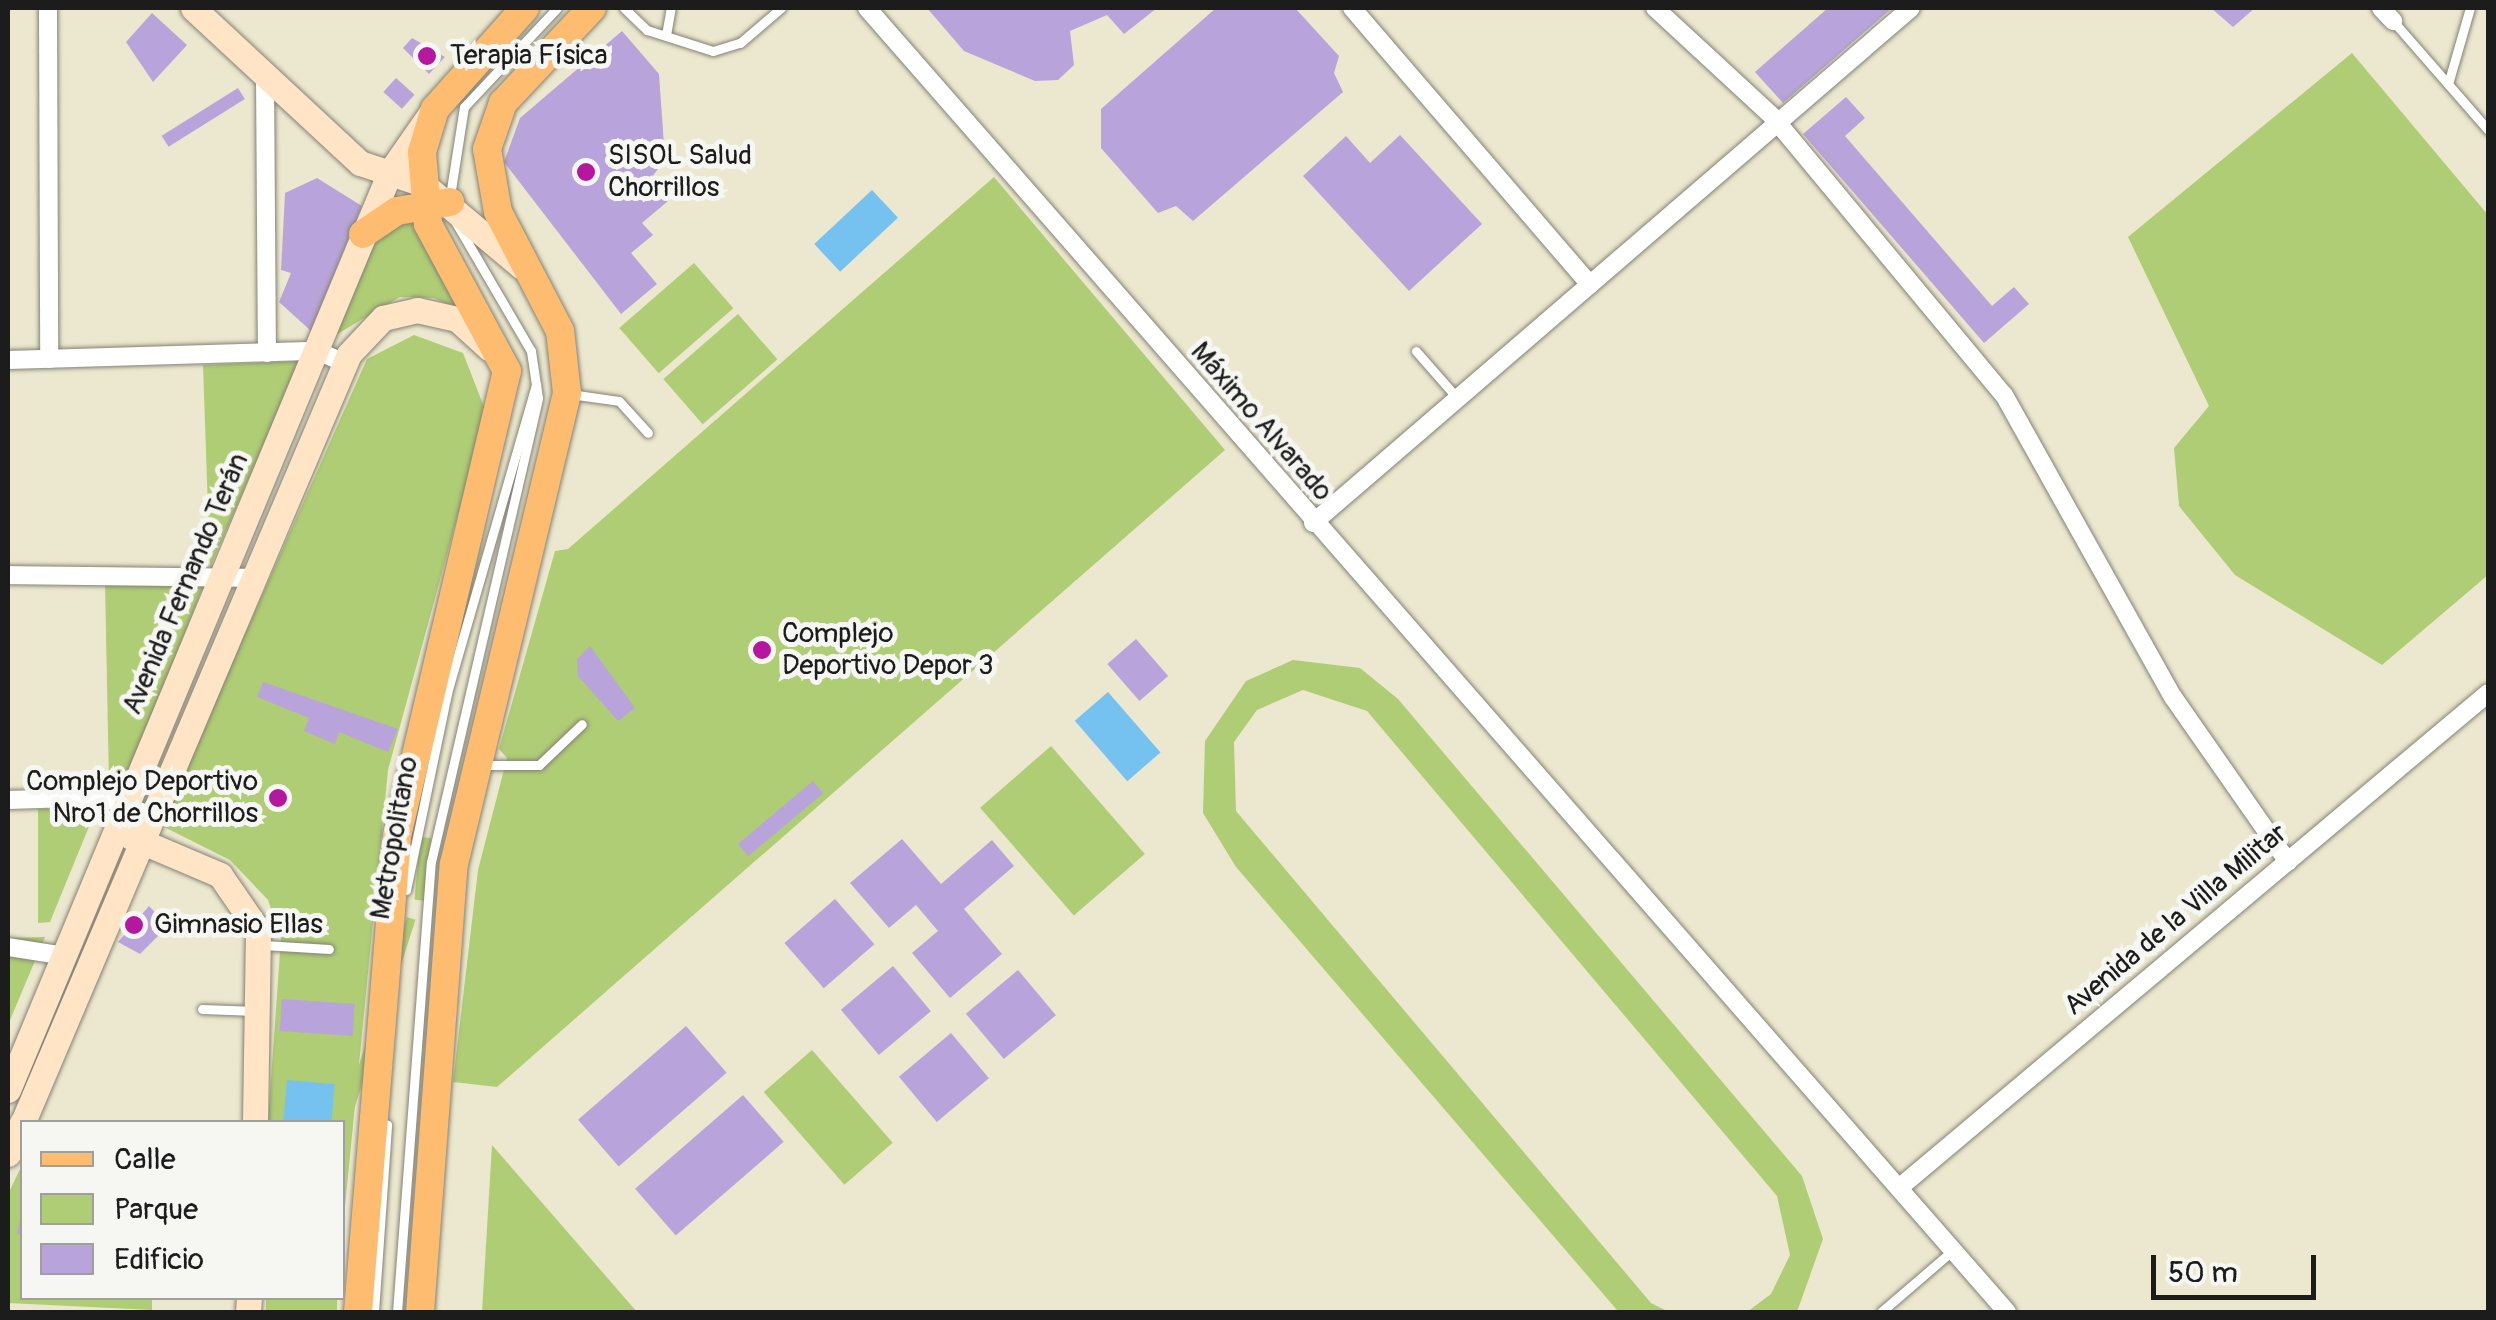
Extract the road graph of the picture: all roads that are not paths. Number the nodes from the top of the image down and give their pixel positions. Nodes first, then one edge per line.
1 (48, 8) edge
2 (193, 8) edge
3 (525, 8) edge
4 (558, 8) edge
5 (592, 8) edge
6 (624, 8) edge
7 (671, 8) edge
8 (781, 8) edge
9 (866, 8) edge
10 (1352, 8) edge
11 (1655, 8) edge
12 (1911, 8) edge
13 (2470, 8) edge
14 (2387, 14) edge
15 (666, 35) junction
16 (265, 76) junction
17 (2448, 84) junction
18 (434, 109) junction
19 (1778, 122) junction
20 (2488, 130) edge
21 (390, 172) junction
22 (433, 197) junction
23 (363, 234) junction
24 (536, 282) junction
25 (1590, 285) junction
26 (317, 351) junction
27 (1416, 351) dead end
28 (268, 353) junction
29 (50, 359) junction
30 (8, 360) edge
31 (345, 363) junction
32 (536, 385) junction
33 (505, 391) junction
34 (567, 393) junction
35 (1458, 399) junction
36 (648, 433) dead end
37 (1313, 523) junction
38 (221, 572) junction
39 (8, 576) edge
40 (254, 578) junction
41 (2488, 693) edge
42 (582, 724) dead end
43 (474, 764) junction
44 (8, 800) edge
45 (127, 805) junction
46 (154, 817) junction
47 (117, 831) junction
48 (144, 842) junction
49 (2288, 862) junction
50 (260, 945) junction
51 (8, 947) edge
52 (329, 950) dead end
53 (65, 956) junction
54 (202, 1009) dead end
55 (259, 1011) junction
56 (8, 1090) edge
57 (24, 1120) edge
58 (255, 1120) edge
59 (20, 1129) edge
60 (8, 1154) edge
61 (1899, 1188) junction
62 (1953, 1250) junction
63 (358, 1312) edge
64 (374, 1312) edge
65 (397, 1312) edge
66 (420, 1312) edge
67 (1881, 1312) edge
68 (2007, 1312) edge

1 - 29 street
2 - 16 main road
3 - 18 main road
4 - 22 lane, Metropolitano
5 - 24 main road
6 - 15 lane
7 - 15 lane
8 - 15 lane
9 - 37 street, Máximo Alvarado
10 - 25 street
11 - 19 street
12 - 19 street
13 - 17 lane
14 - 17 lane
16 - 21 main road
16 - 28 street
17 - 20 lane
18 - 21 main road, Avenida Fernando Terán
18 - 22 main road
19 - 25 street
19 - 49 street
21 - 22 main road
21 - 23 main road, Avenida Fernando Terán
22 - 23 main road
22 - 24 main road
22 - 32 lane, Metropolitano
22 - 33 main road
23 - 26 main road, Avenida Fernando Terán
24 - 34 main road
25 - 35 street
26 - 28 street
26 - 31 street
26 - 38 main road, Avenida Fernando Terán
27 - 35 lane
28 - 29 street
29 - 30 street
31 - 33 main road
31 - 40 main road
32 - 64 lane, Metropolitano
32 - 65 lane, Metropolitano
33 - 63 main road
34 - 36 lane
34 - 43 main road
35 - 37 street
37 - 61 street, Máximo Alvarado
38 - 39 street
38 - 40 street
38 - 45 main road, Avenida Fernando Terán
40 - 46 main road
41 - 49 street, Avenida de la Villa Militar
42 - 43 lane
43 - 66 main road
44 - 45 street
45 - 46 street
45 - 47 main road, Avenida Fernando Terán
46 - 48 main road
47 - 48 main road
47 - 53 main road, Avenida Fernando Terán
48 - 50 main road
48 - 57 main road
49 - 61 street, Avenida de la Villa Militar
50 - 52 lane
50 - 55 main road
51 - 53 street
53 - 56 main road, Avenida Fernando Terán
54 - 55 lane
55 - 58 main road
59 - 60 main road
61 - 62 street, Máximo Alvarado
62 - 67 lane
62 - 68 street, Máximo Alvarado

